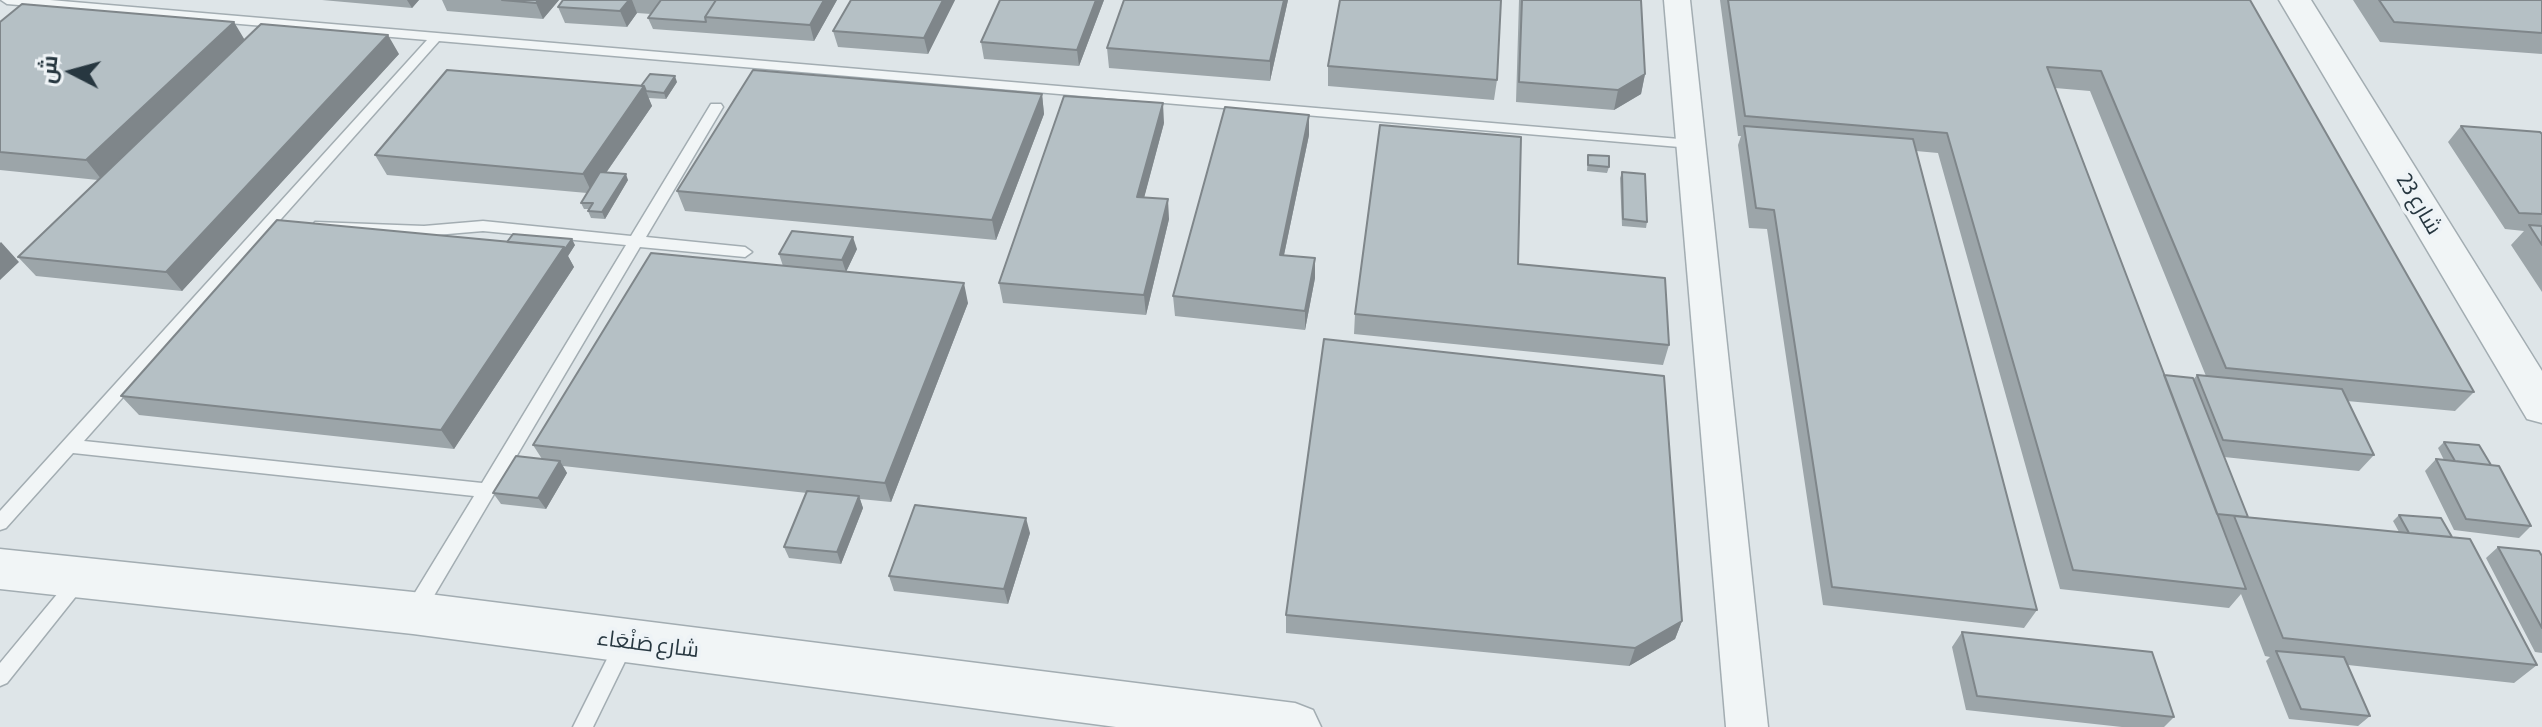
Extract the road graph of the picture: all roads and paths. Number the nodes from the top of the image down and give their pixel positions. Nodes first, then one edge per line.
1 (7, 0) edge
2 (1677, 0) edge
3 (2295, 0) edge
4 (436, 37) junction
5 (716, 107) dead end
6 (1691, 144) junction
7 (286, 223) junction
8 (635, 241) junction
9 (745, 252) dead end
10 (2542, 407) edge
11 (69, 446) junction
12 (485, 490) junction
13 (0, 523) edge
14 (0, 569) edge
15 (79, 580) junction
16 (413, 613) junction
17 (625, 641) junction
18 (0, 677) edge
19 (583, 727) edge
20 (1295, 727) edge
21 (1747, 727) edge

1 - 4 lane
2 - 6 street
3 - 10 street, شارع 23
4 - 6 lane
4 - 7 lane
5 - 8 lane
6 - 21 street
7 - 8 lane
7 - 11 lane
8 - 9 lane
8 - 12 lane
11 - 12 lane
11 - 13 lane
12 - 16 lane
14 - 15 street, شارع صَنْعَاء
15 - 16 street, شارع صَنْعَاء
15 - 18 lane
16 - 17 street, شارع صَنْعَاء
17 - 19 lane
17 - 20 street, شارع صَنْعَاء

